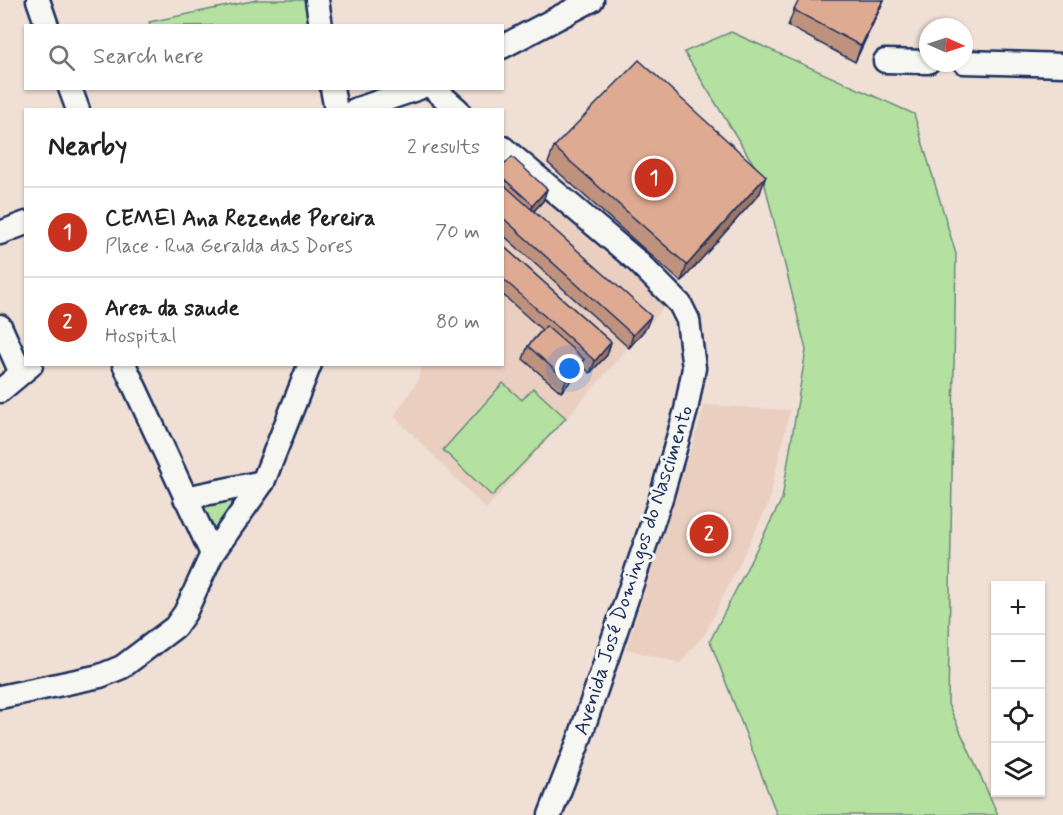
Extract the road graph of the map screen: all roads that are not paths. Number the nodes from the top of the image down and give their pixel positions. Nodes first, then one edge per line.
1 (38, 0) edge
2 (317, 0) edge
3 (592, 0) edge
4 (46, 24) edge
5 (321, 24) edge
6 (504, 46) edge
7 (885, 61) dead end
8 (919, 62) edge
9 (973, 62) edge
10 (1063, 65) edge
11 (71, 90) edge
12 (332, 90) edge
13 (413, 90) edge
14 (435, 90) edge
15 (77, 108) edge
16 (336, 108) edge
17 (361, 108) edge
18 (456, 108) edge
19 (504, 149) edge
20 (24, 224) edge
21 (0, 233) edge
22 (0, 326) edge
23 (24, 366) edge
24 (125, 366) edge
25 (309, 366) edge
26 (26, 369) edge
27 (0, 391) edge
28 (263, 482) junction
29 (185, 498) junction
30 (212, 554) junction
31 (0, 697) edge
32 (550, 815) edge

1 - 4 street
2 - 5 street
3 - 6 street
7 - 8 street
9 - 10 street
11 - 15 street
12 - 16 street
13 - 17 street
14 - 18 street
19 - 32 street, Avenida José Domingos do Nascimento
20 - 21 street
22 - 23 street
24 - 29 street
25 - 28 street
26 - 27 street
28 - 29 street
28 - 30 street
29 - 30 street
30 - 31 street

